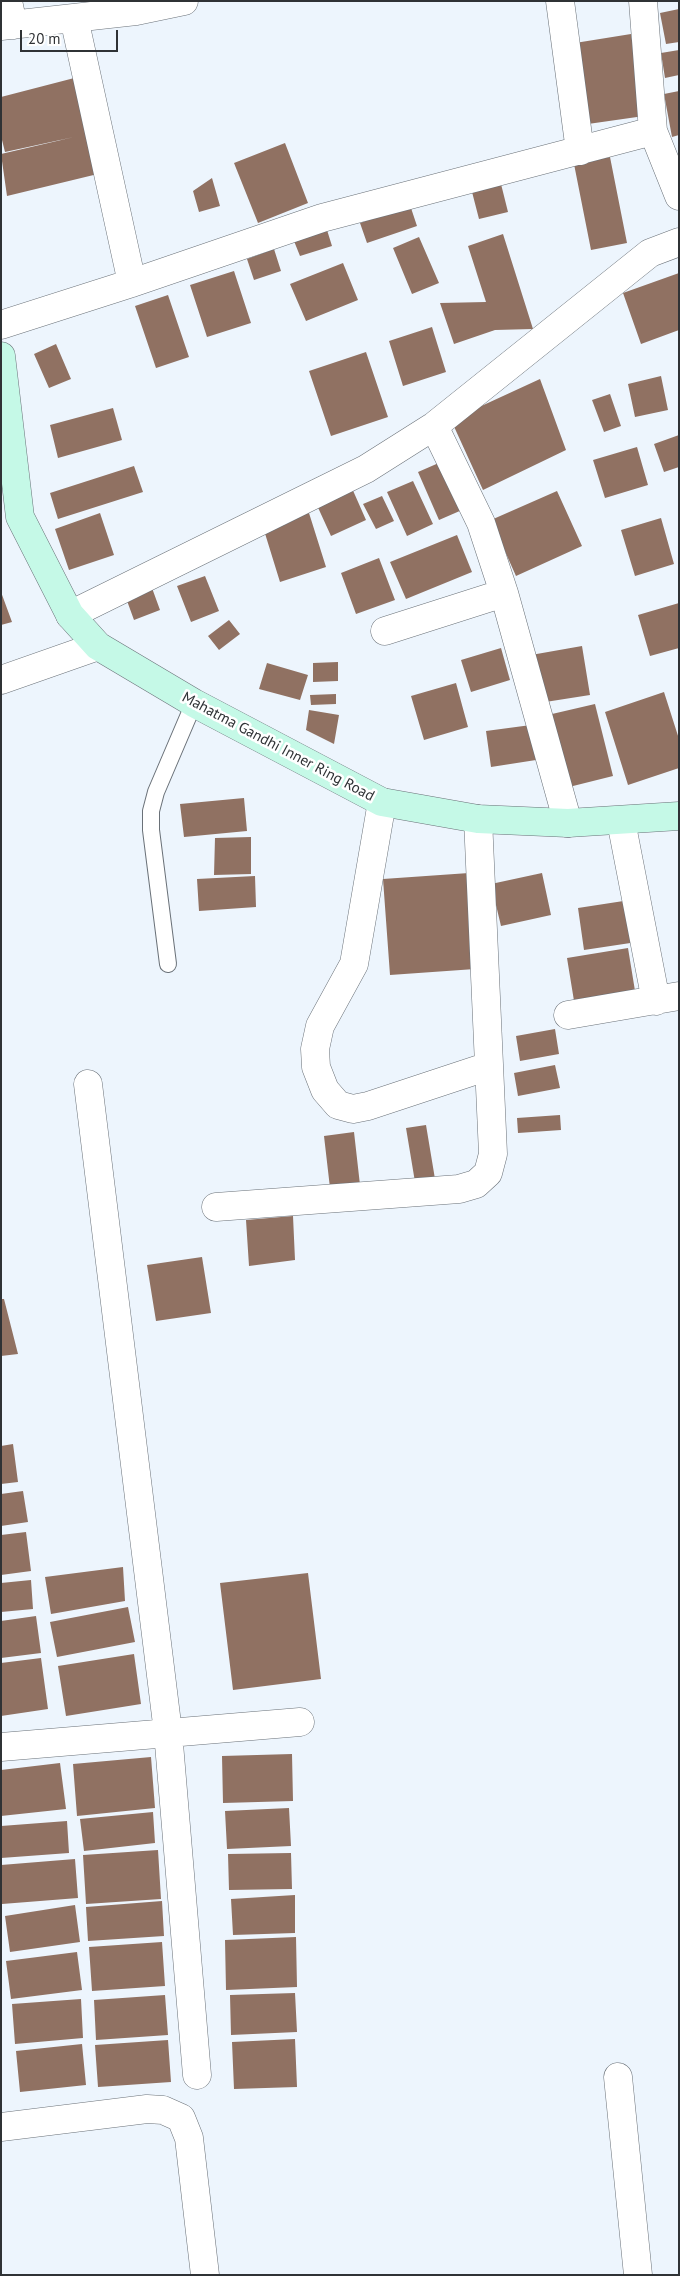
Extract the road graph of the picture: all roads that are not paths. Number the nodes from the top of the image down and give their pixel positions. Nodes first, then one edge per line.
1 (184, 1) edge
2 (560, 1) edge
3 (643, 1) edge
4 (7, 18) edge
5 (74, 18) junction
6 (653, 131) junction
7 (580, 151) junction
8 (679, 196) edge
9 (679, 242) edge
10 (132, 283) junction
11 (1, 325) edge
12 (1, 356) edge
13 (434, 426) junction
14 (8, 464) edge
15 (504, 592) junction
16 (70, 616) junction
17 (385, 631) dead end
18 (98, 646) junction
19 (1, 680) edge
20 (194, 703) junction
21 (382, 802) junction
22 (679, 816) edge
23 (478, 819) junction
24 (621, 821) junction
25 (568, 823) junction
26 (168, 964) dead end
27 (667, 999) edge
28 (568, 1015) dead end
29 (489, 1066) junction
30 (88, 1084) dead end
31 (216, 1207) dead end
32 (300, 1722) dead end
33 (168, 1732) junction
34 (1, 1748) edge
35 (197, 2075) dead end
36 (618, 2077) dead end
37 (1, 2127) edge
38 (205, 2275) edge
39 (638, 2275) edge

1 - 5 street
2 - 7 street
3 - 6 street
4 - 5 street
5 - 10 street
6 - 7 street
6 - 8 street
7 - 10 street
9 - 13 street
10 - 11 street
12 - 14 main road, Mahatma Gandhi Inner Ring Road
13 - 15 street
13 - 16 street
14 - 16 main road, Mahatma Gandhi Inner Ring Road
15 - 17 street
15 - 25 street
16 - 18 main road, Mahatma Gandhi Inner Ring Road
18 - 19 street
18 - 20 main road, Mahatma Gandhi Inner Ring Road
20 - 21 main road, Mahatma Gandhi Inner Ring Road
20 - 26 lane
21 - 23 main road, Mahatma Gandhi Inner Ring Road
21 - 29 street
22 - 24 main road, Mahatma Gandhi Inner Ring Road
23 - 25 main road, Mahatma Gandhi Inner Ring Road
23 - 29 street
24 - 25 main road, Mahatma Gandhi Inner Ring Road
24 - 27 street
27 - 28 street
29 - 31 street
30 - 33 street
32 - 33 street
33 - 34 street
33 - 35 street
36 - 39 street
37 - 38 street

